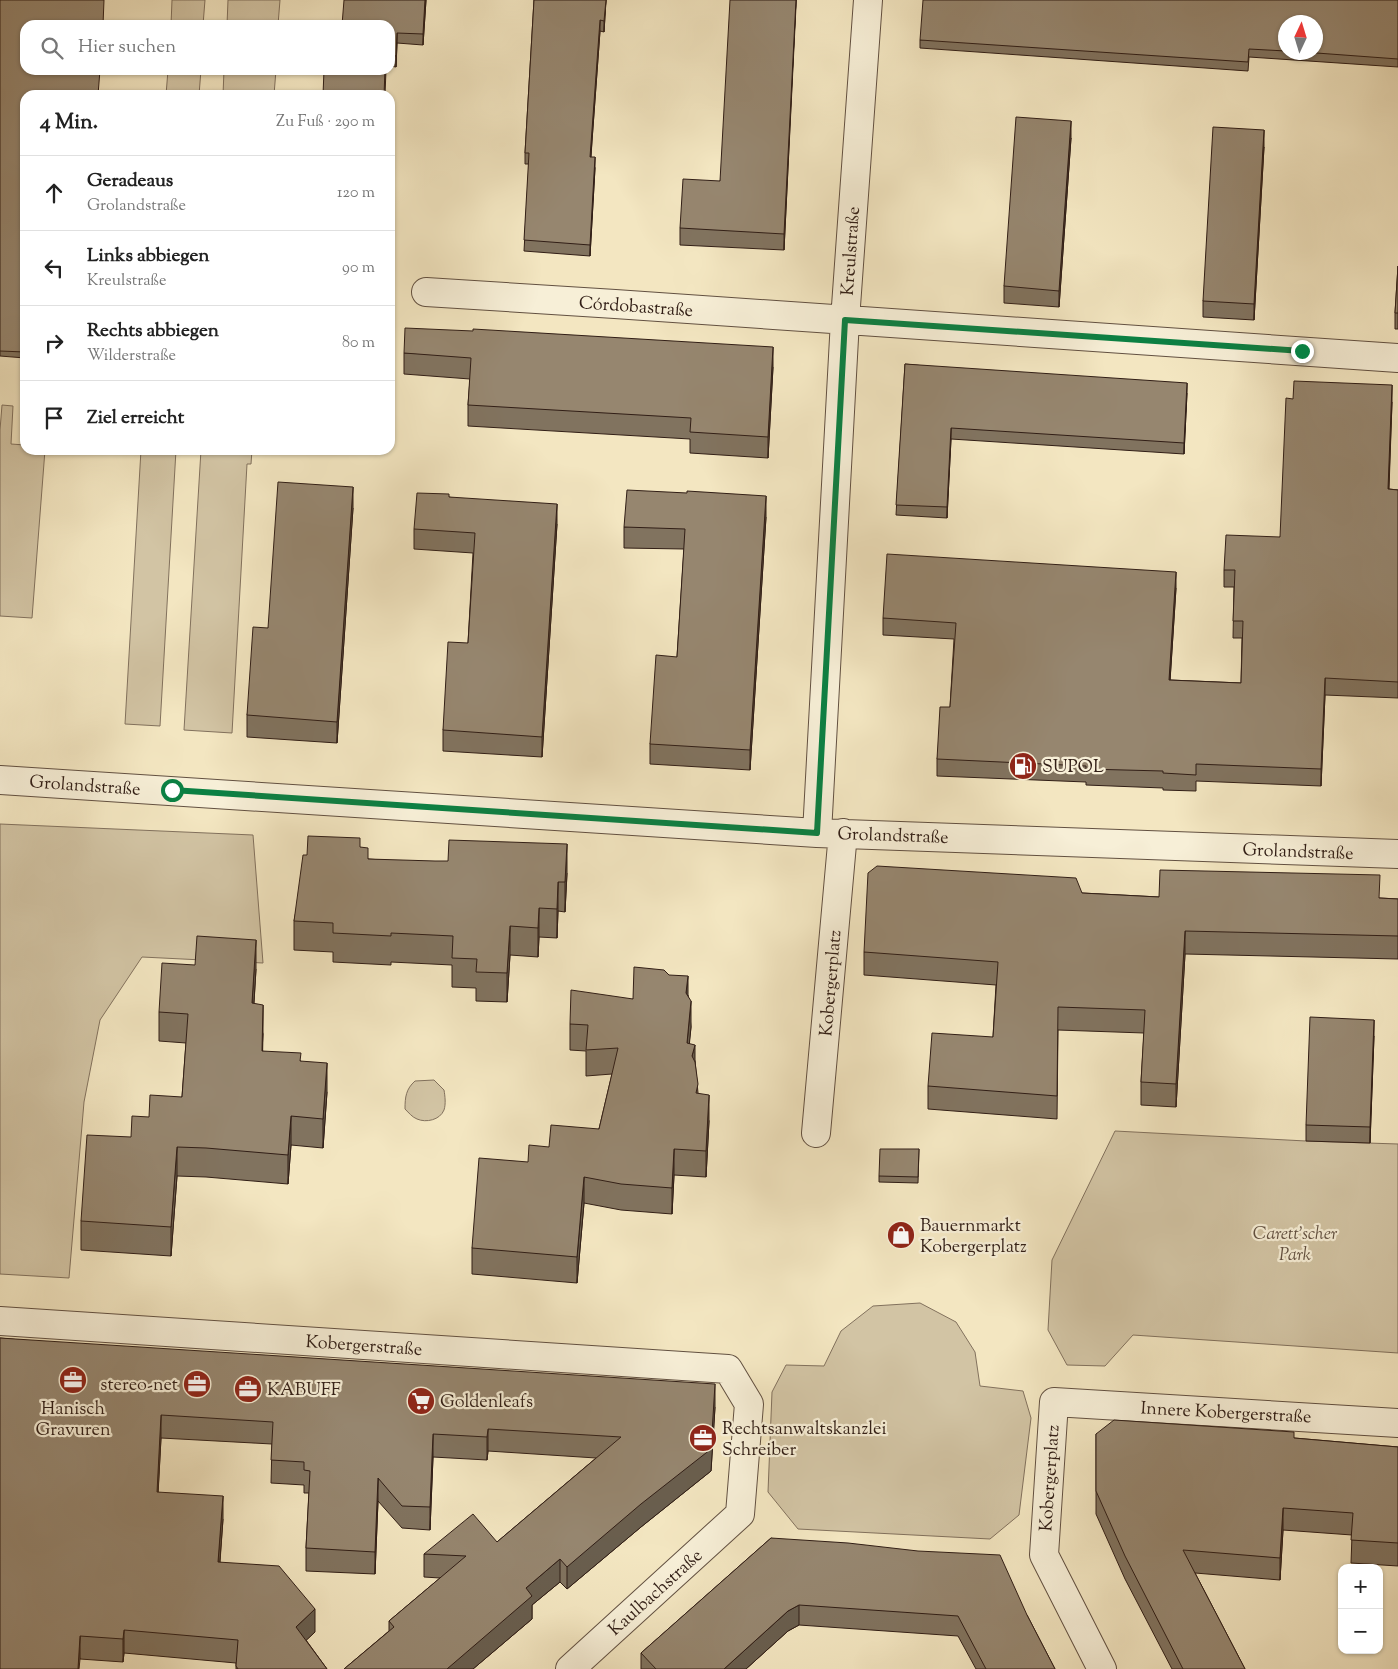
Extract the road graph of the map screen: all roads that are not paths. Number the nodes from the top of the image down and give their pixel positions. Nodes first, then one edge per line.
1 (868, 0) edge
2 (426, 292) dead end
3 (845, 320) junction
4 (1398, 358) edge
5 (0, 780) edge
6 (830, 833) junction
7 (1398, 854) edge
8 (816, 1133) dead end
9 (0, 1321) edge
10 (1054, 1402) joint
11 (1398, 1423) edge
12 (740, 1514) joint
13 (570, 1669) edge
14 (1102, 1669) edge

1 - 3 street, Kreulstraße
2 - 3 street, Córdobastraße
3 - 4 street, Córdobastraße
3 - 6 street, Kreulstraße
5 - 6 street, Grolandstraße
6 - 7 street, Grolandstraße
6 - 8 street, Kobergerplatz
9 - 12 street, Kobergerstraße
10 - 11 street, Innere Kobergerstraße
10 - 14 street, Kobergerplatz
12 - 13 street, Kaulbachstraße

